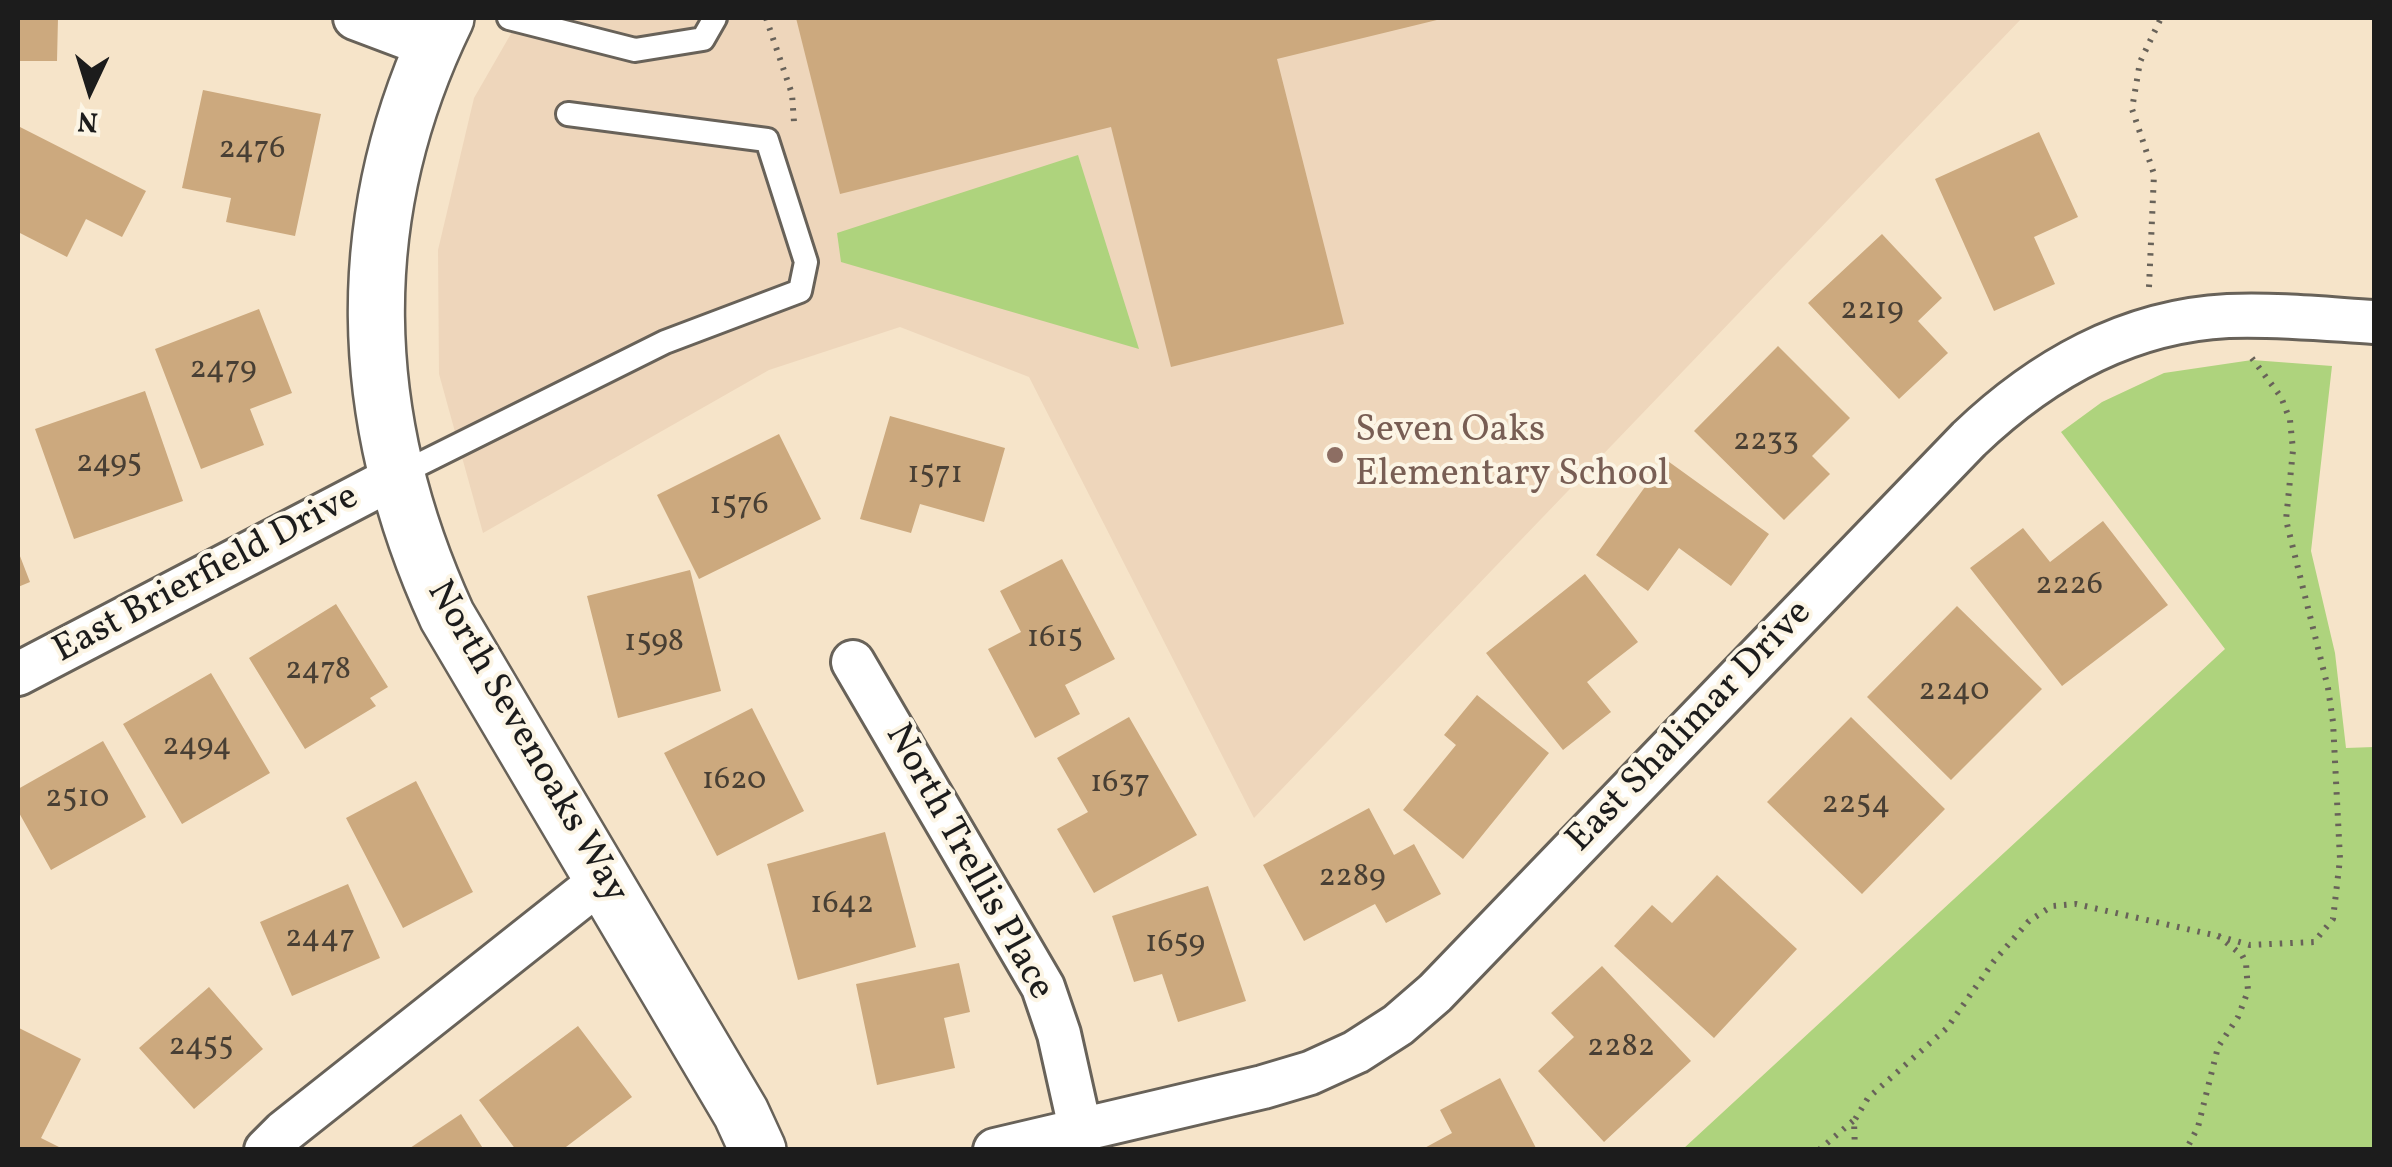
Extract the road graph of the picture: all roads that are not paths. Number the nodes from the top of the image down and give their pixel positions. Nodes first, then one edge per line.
1 (355, 18) edge
2 (509, 18) edge
3 (716, 18) edge
4 (439, 32) edge
5 (568, 114) dead end
6 (2374, 322) edge
7 (395, 477) junction
8 (853, 662) dead end
9 (18, 674) edge
10 (602, 880) junction
11 (1080, 1128) junction
12 (266, 1150) edge
13 (758, 1150) edge
14 (995, 1150) edge

1 - 4 street
2 - 3 lane
4 - 7 street, North Sevenoaks Way
5 - 7 lane
6 - 11 street, East Shalimar Drive
7 - 9 street, East Brierfield Drive
7 - 10 street, North Sevenoaks Way
8 - 11 street, North Trellis Place
10 - 12 street
10 - 13 street, North Sevenoaks Way
11 - 14 street, East Shalimar Drive

